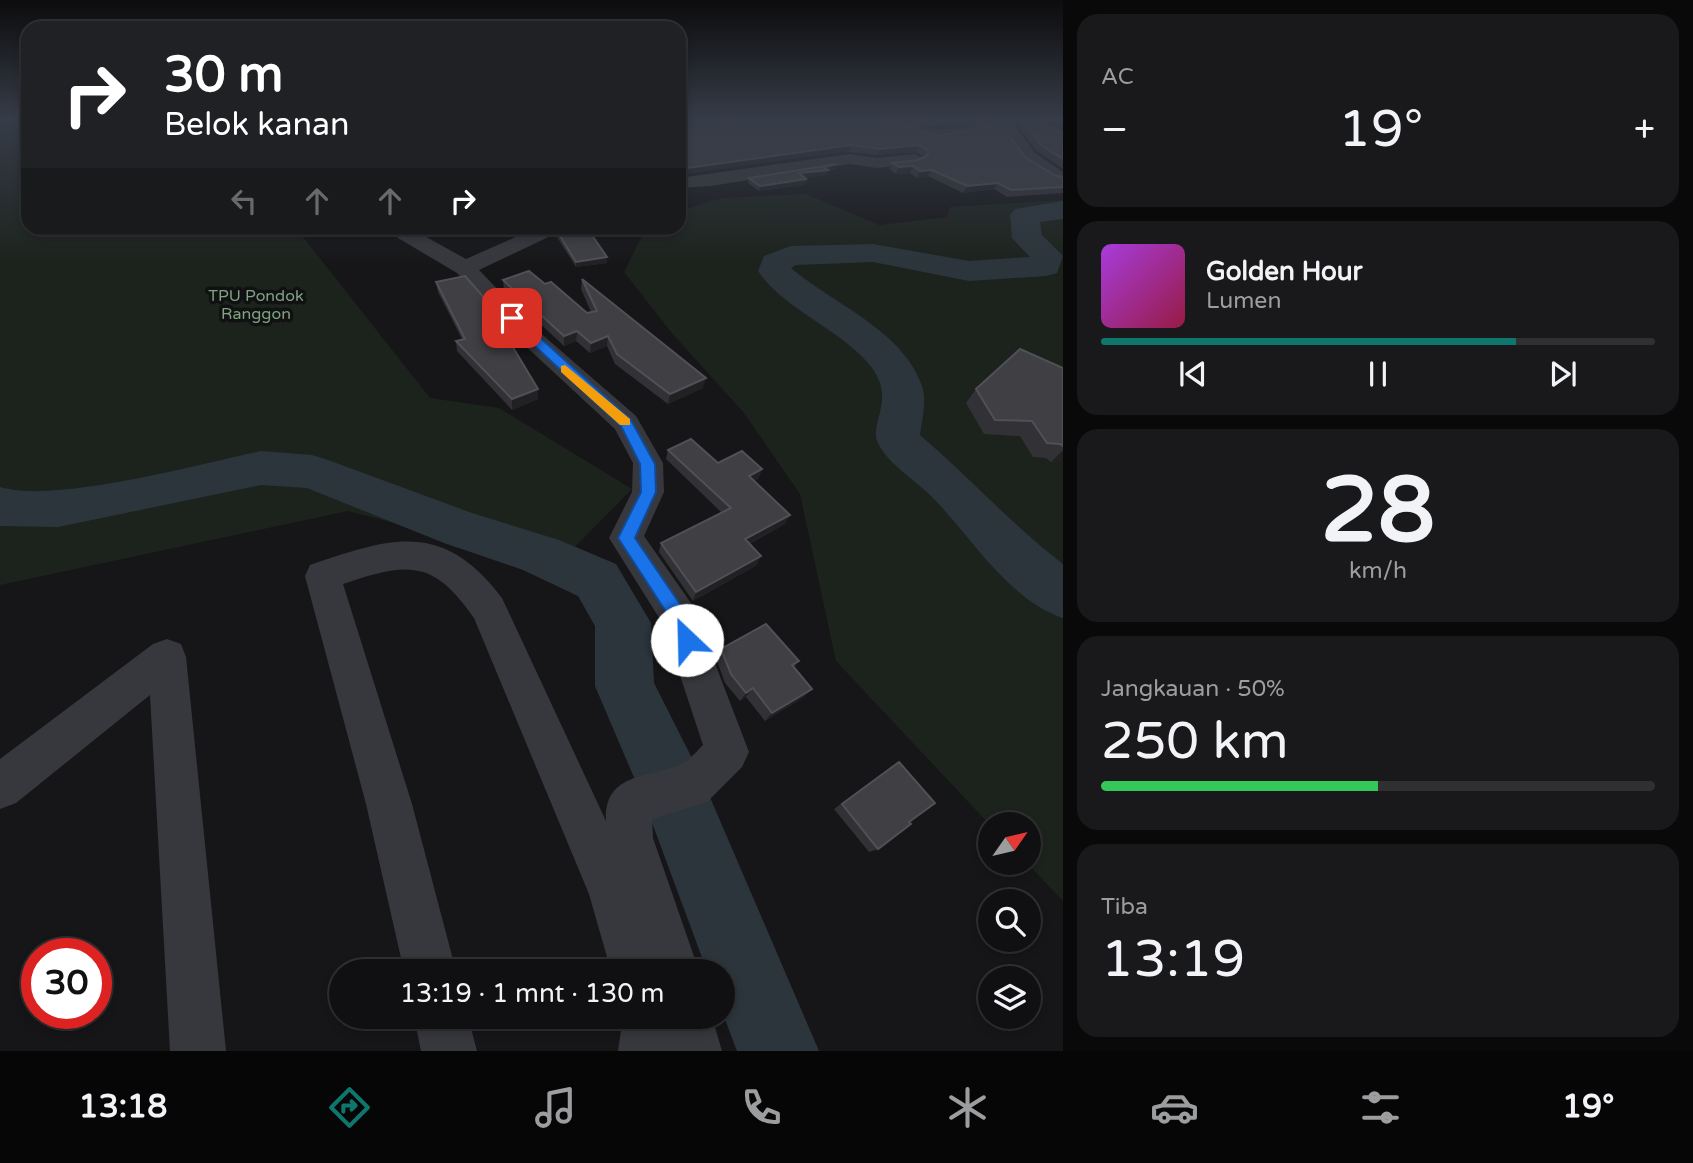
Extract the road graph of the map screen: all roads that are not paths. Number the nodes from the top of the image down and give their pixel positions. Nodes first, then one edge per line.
1 (799, 167) edge
2 (1044, 167) edge
3 (1059, 177) edge
4 (686, 180) edge
5 (407, 235) edge
6 (537, 235) edge
7 (465, 268) junction
8 (0, 787) edge
9 (427, 959) edge
10 (633, 959) edge
11 (669, 959) edge
12 (444, 1029) edge
13 (649, 1029) edge
14 (688, 1029) edge
15 (198, 1051) edge
16 (449, 1051) edge
17 (646, 1051) edge
18 (694, 1051) edge

1 - 4 street
2 - 3 street
5 - 7 street
6 - 7 street
7 - 11 street
8 - 15 street
9 - 10 street
12 - 16 street
13 - 17 street
14 - 18 street

